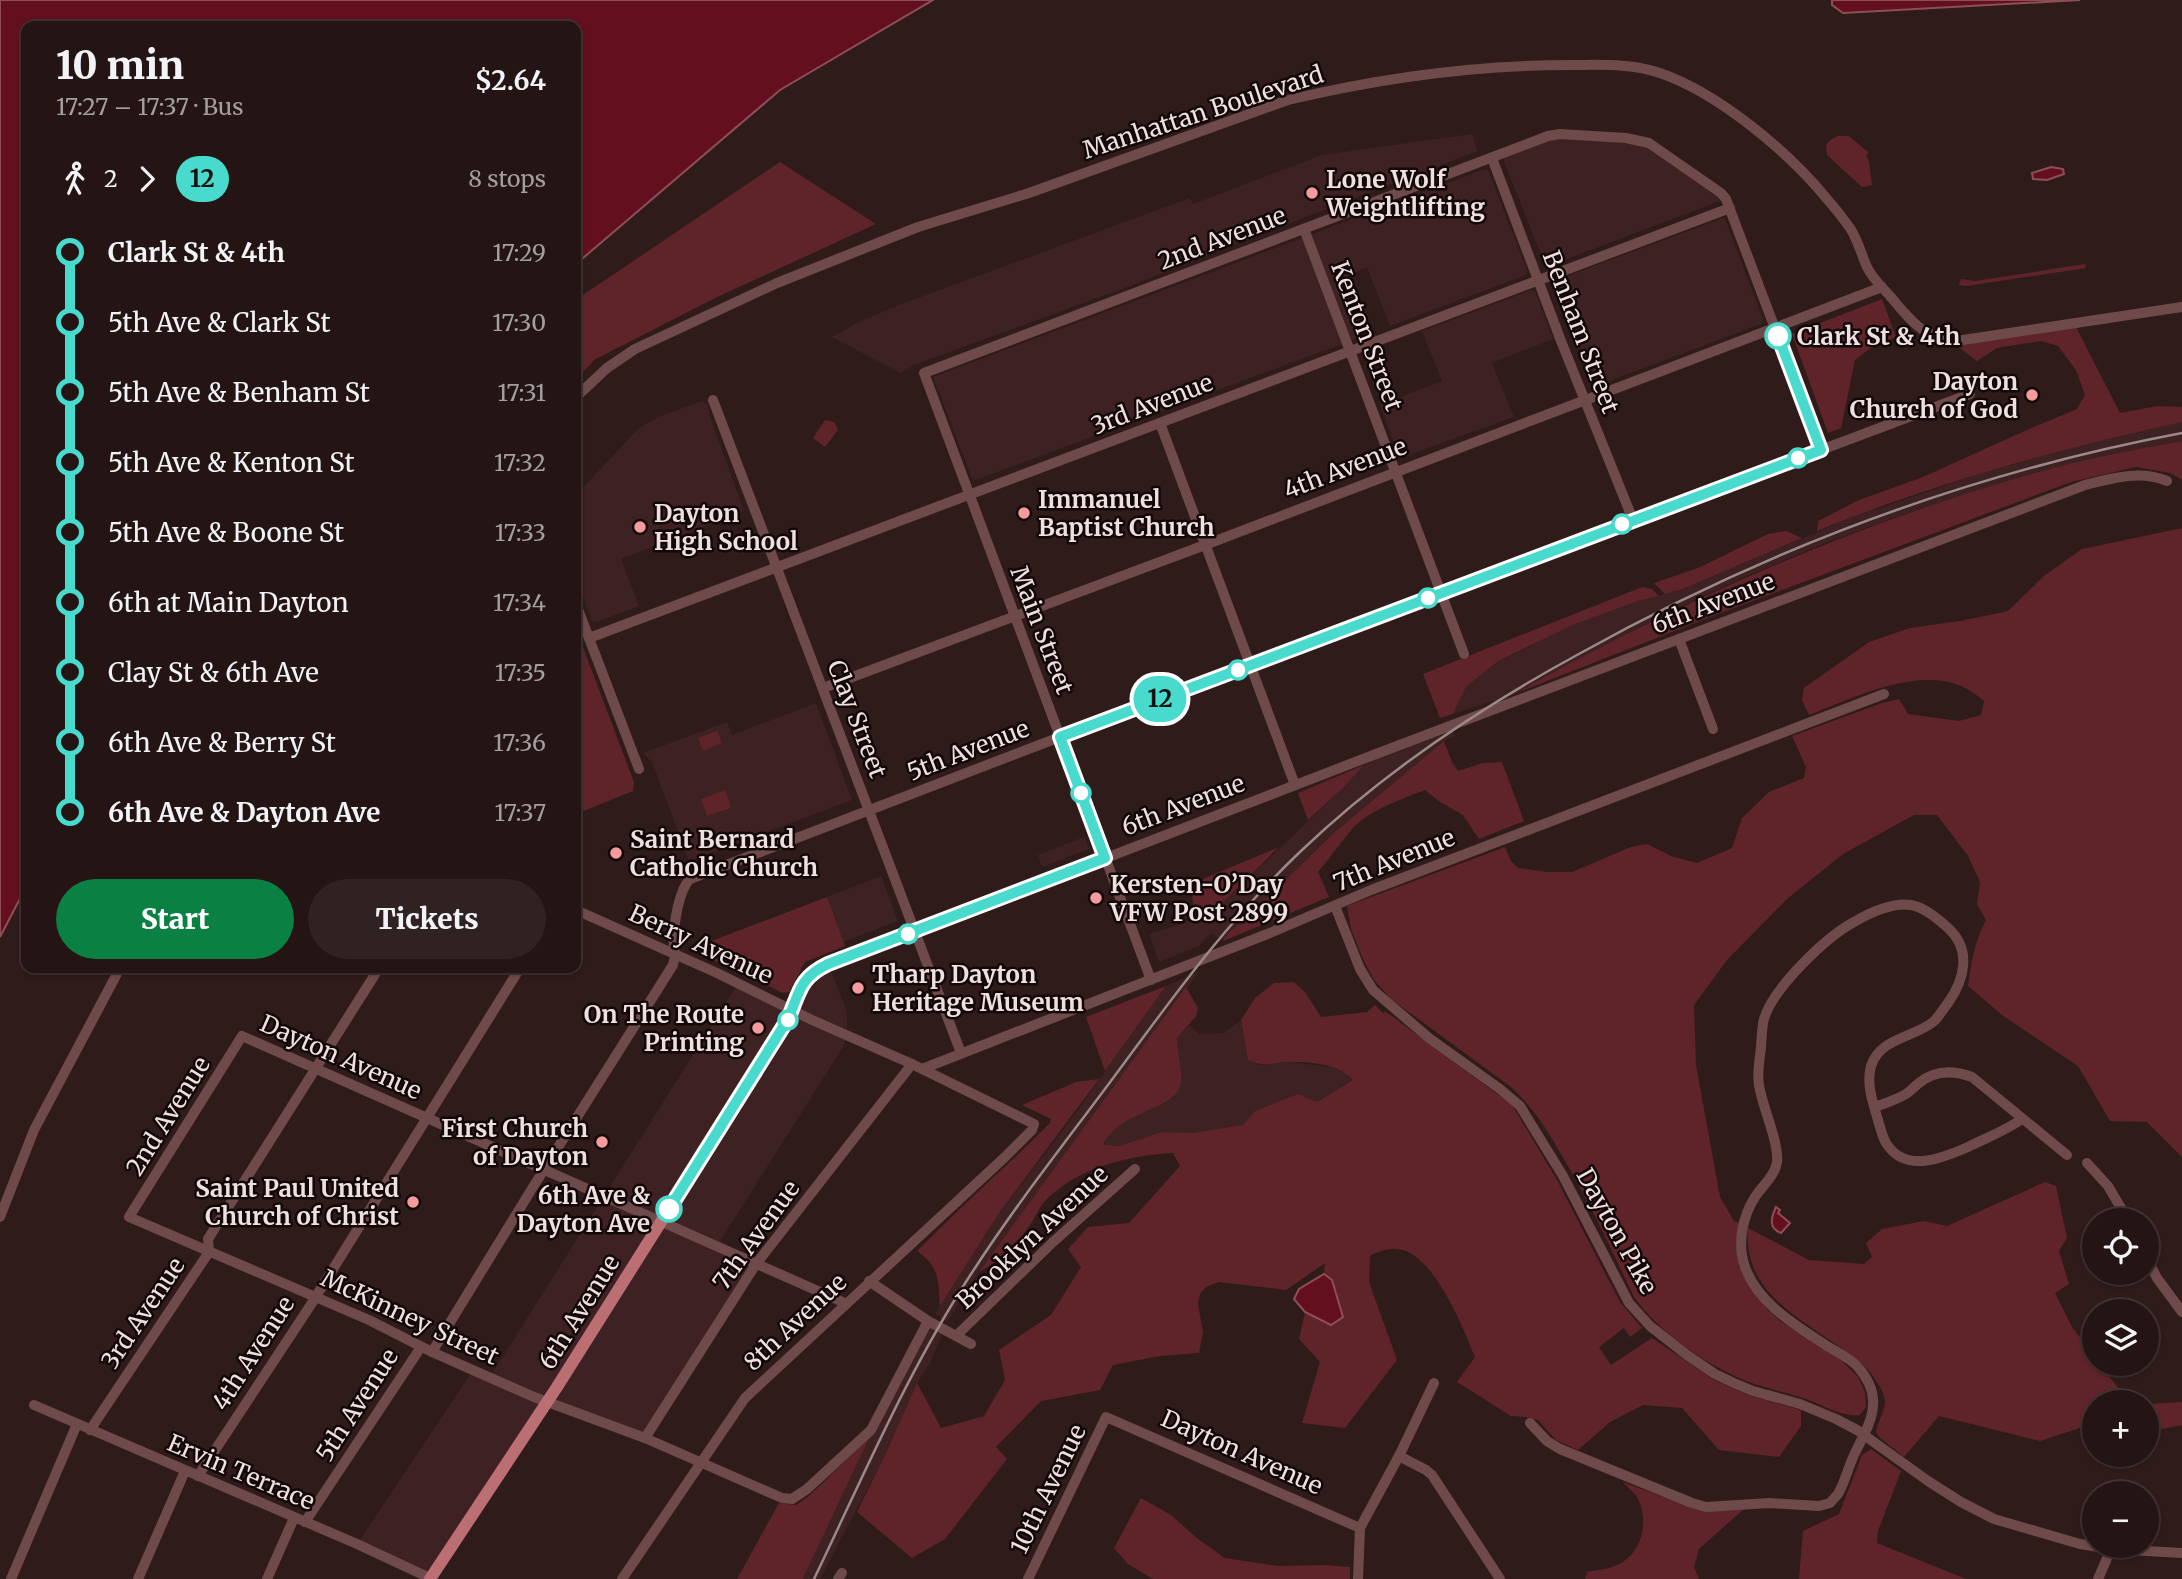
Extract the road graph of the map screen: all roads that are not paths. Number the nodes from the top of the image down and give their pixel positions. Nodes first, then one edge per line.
1 (1492, 158) junction
2 (1730, 208) junction
3 (1304, 229) junction
4 (1538, 281) junction
5 (1882, 287) junction
6 (2182, 307) edge
7 (1774, 328) junction
8 (1350, 352) junction
9 (924, 373) joint
10 (581, 392) edge
11 (1970, 394) dead end
12 (1585, 399) junction
13 (713, 400) dead end
14 (1160, 423) junction
15 (1821, 450) junction
16 (1395, 471) junction
17 (2167, 481) dead end
18 (969, 495) junction
19 (1633, 520) junction
20 (1205, 545) junction
21 (777, 568) junction
22 (1441, 593) junction
23 (1015, 615) junction
24 (581, 617) edge
25 (589, 638) junction
26 (1679, 639) junction
27 (1464, 654) dead end
28 (1250, 665) junction
29 (823, 688) junction
30 (1884, 694) dead end
31 (1713, 729) dead end
32 (1060, 737) junction
33 (639, 769) dead end
34 (1294, 785) junction
35 (869, 811) junction
36 (1105, 858) junction
37 (1335, 906) junction
38 (581, 912) edge
39 (914, 932) junction
40 (677, 955) junction
41 (117, 973) edge
42 (376, 973) edge
43 (517, 973) edge
44 (1151, 980) junction
45 (792, 1010) junction
46 (242, 1036) joint
47 (961, 1053) junction
48 (917, 1067) junction
49 (315, 1069) junction
50 (1875, 1107) junction
51 (425, 1117) junction
52 (2022, 1119) junction
53 (1034, 1127) joint
54 (2067, 1155) dead end
55 (2087, 1163) dead end
56 (1135, 1169) dead end
57 (544, 1170) junction
58 (2121, 1208) edge
59 (0, 1217) edge
60 (129, 1217) joint
61 (661, 1222) junction
62 (209, 1252) junction
63 (756, 1264) junction
64 (870, 1281) junction
65 (2159, 1282) edge
66 (314, 1296) junction
67 (845, 1303) junction
68 (2182, 1312) edge
69 (928, 1321) junction
70 (957, 1335) junction
71 (971, 1345) dead end
72 (421, 1347) junction
73 (432, 1352) junction
74 (1434, 1383) dead end
75 (547, 1402) junction
76 (34, 1405) dead end
77 (1106, 1417) joint
78 (1530, 1423) dead end
79 (77, 1424) junction
80 (90, 1430) junction
81 (1863, 1433) junction
82 (645, 1438) junction
83 (1399, 1455) junction
84 (702, 1462) junction
85 (186, 1471) junction
86 (198, 1476) junction
87 (299, 1520) junction
88 (1360, 1528) junction
89 (2082, 1543) edge
90 (2159, 1552) edge
91 (2182, 1553) edge
92 (2107, 1558) edge
93 (11, 1579) edge
94 (138, 1579) edge
95 (267, 1579) edge
96 (430, 1579) edge
97 (622, 1579) edge
98 (1028, 1579) edge
99 (1359, 1579) edge
100 (1500, 1579) edge
101 (2098, 1579) edge

1 - 2 street, 2nd Avenue
1 - 3 street, 2nd Avenue
1 - 4 street, Benham Street
2 - 4 street, 3rd Avenue
2 - 7 street
3 - 8 street, Kenton Street
3 - 9 street, 2nd Avenue
4 - 8 street, 3rd Avenue
4 - 12 street, Benham Street
5 - 6 street, Manhattan Boulevard
5 - 7 street, 4th Avenue
5 - 10 street, Manhattan Boulevard
7 - 12 street, 4th Avenue
7 - 15 street
8 - 14 street, 3rd Avenue
8 - 16 street, Kenton Street
9 - 18 street, Main Street
11 - 15 street, 5th Avenue
12 - 16 street, 4th Avenue
12 - 19 street, Benham Street
13 - 21 street, Clay Street
14 - 18 street, 3rd Avenue
14 - 20 street
15 - 19 street, 5th Avenue
16 - 20 street, 4th Avenue
16 - 22 street, Kenton Street
17 - 26 street, 6th Avenue
18 - 21 street, 3rd Avenue
18 - 23 street, Main Street
19 - 22 street, 5th Avenue
20 - 23 street, 4th Avenue
20 - 28 street
21 - 25 street, 3rd Avenue
21 - 29 street, Clay Street
22 - 27 street, Kenton Street
22 - 28 street, 5th Avenue
23 - 29 street, 4th Avenue
23 - 32 street, Main Street
24 - 25 street
25 - 33 street
26 - 31 street
26 - 34 street, 6th Avenue
28 - 32 street, 5th Avenue
28 - 34 street
29 - 35 street, Clay Street
30 - 37 street, 7th Avenue
32 - 35 street, 5th Avenue
32 - 36 street, Main Street
34 - 36 street, 6th Avenue
35 - 39 street, Clay Street
35 - 40 street, 5th Avenue
36 - 39 street, 6th Avenue
36 - 44 street, Main Street
37 - 44 street, 7th Avenue
37 - 81 street, Dayton Pike
38 - 40 street, Berry Avenue
39 - 45 main road, 6th Avenue
39 - 47 street, Clay Street
40 - 45 street, Berry Avenue
40 - 57 street, 5th Avenue
41 - 59 street
42 - 49 street, 3rd Avenue
43 - 51 street, 4th Avenue
44 - 47 street, 7th Avenue
45 - 48 street, Berry Avenue
45 - 61 main road, 6th Avenue
46 - 49 street, Dayton Avenue
46 - 60 street, 2nd Avenue
47 - 48 street, 7th Avenue
48 - 53 street, Berry Avenue
48 - 63 street, 7th Avenue
49 - 51 street, Dayton Avenue
49 - 62 street, 3rd Avenue
50 - 52 street
50 - 52 street
50 - 81 street
51 - 57 street, Dayton Avenue
51 - 66 street, 4th Avenue
52 - 54 street
53 - 64 street, 8th Avenue
55 - 58 street
56 - 70 street, Brooklyn Avenue
57 - 61 street, Dayton Avenue
57 - 73 street, 5th Avenue
60 - 62 street, McKinney Street
61 - 63 street, Dayton Avenue
61 - 75 main road, 6th Avenue
62 - 66 street, McKinney Street
62 - 80 street, 3rd Avenue
63 - 67 street, Dayton Avenue
63 - 82 street, 7th Avenue
64 - 67 street, 8th Avenue
64 - 69 street
65 - 68 street
66 - 72 street, McKinney Street
66 - 86 street, 4th Avenue
67 - 84 street, 8th Avenue
69 - 70 street
69 - 84 street, McKinney Street
70 - 71 street
72 - 73 street, McKinney Street
72 - 87 street, 5th Avenue
73 - 75 street, McKinney Street
74 - 83 street
75 - 82 street, McKinney Street
75 - 96 main road, 6th Avenue
76 - 79 street, Ervin Terrace
77 - 88 street, Dayton Avenue
77 - 98 street, 10th Avenue
78 - 81 street
79 - 80 street, Ervin Terrace
79 - 93 street
80 - 85 street, Ervin Terrace
81 - 89 street, Dayton Pike
82 - 84 street, McKinney Street
83 - 88 street
83 - 100 street
84 - 97 street, 8th Avenue
85 - 86 street, Ervin Terrace
85 - 94 street
86 - 87 street, Ervin Terrace
87 - 95 street, 5th Avenue
87 - 96 street, Ervin Terrace
88 - 99 street
90 - 91 street, Dayton Pike
92 - 101 street

